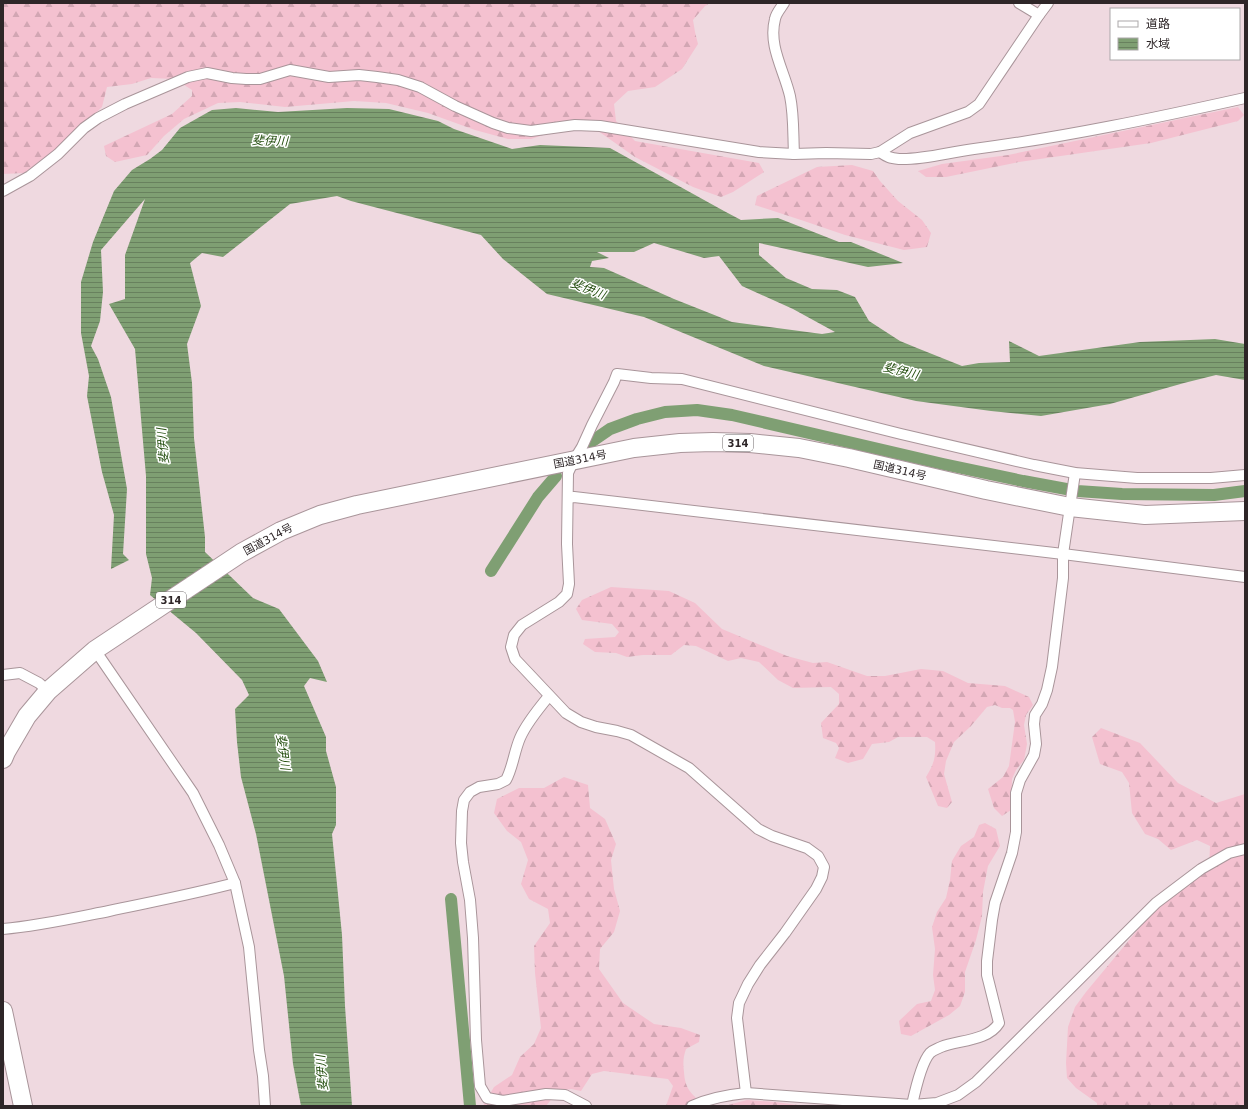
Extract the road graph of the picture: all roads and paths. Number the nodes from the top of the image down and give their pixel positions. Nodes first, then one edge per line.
1 (784, 3) edge
2 (1019, 3) edge
3 (1048, 3) edge
4 (1038, 15) junction
5 (1245, 98) edge
6 (880, 152) junction
7 (794, 154) junction
8 (3, 191) edge
9 (574, 460) junction
10 (1075, 473) junction
11 (1245, 475) edge
12 (568, 498) junction
13 (1070, 507) junction
14 (1245, 511) edge
15 (1063, 554) junction
16 (1245, 577) edge
17 (98, 649) junction
18 (3, 675) edge
19 (48, 691) junction
20 (549, 696) junction
21 (3, 759) edge
22 (1245, 848) edge
23 (235, 883) junction
24 (3, 928) edge
25 (3, 1011) edge
26 (746, 1093) junction
27 (912, 1105) junction
28 (23, 1106) edge
29 (265, 1106) edge
30 (586, 1106) edge
31 (692, 1106) edge

1 - 7 street
2 - 4 street
3 - 4 street
4 - 6 street
5 - 6 street
6 - 7 street
7 - 8 street
9 - 10 street
9 - 12 street
9 - 13 highway, 国道314号 / 314
9 - 17 highway, 国道314号 / 314
10 - 11 street
10 - 13 street
12 - 15 street
12 - 20 street
13 - 14 highway, 国道314号 / 314
13 - 15 street
15 - 16 street
15 - 27 street
17 - 19 highway, 国道314号 / 314
17 - 23 street
18 - 19 street
19 - 21 highway, 国道314号 / 314
20 - 26 street
20 - 30 street
22 - 27 street
23 - 24 street
23 - 29 street
25 - 28 highway
26 - 27 street
26 - 31 street

